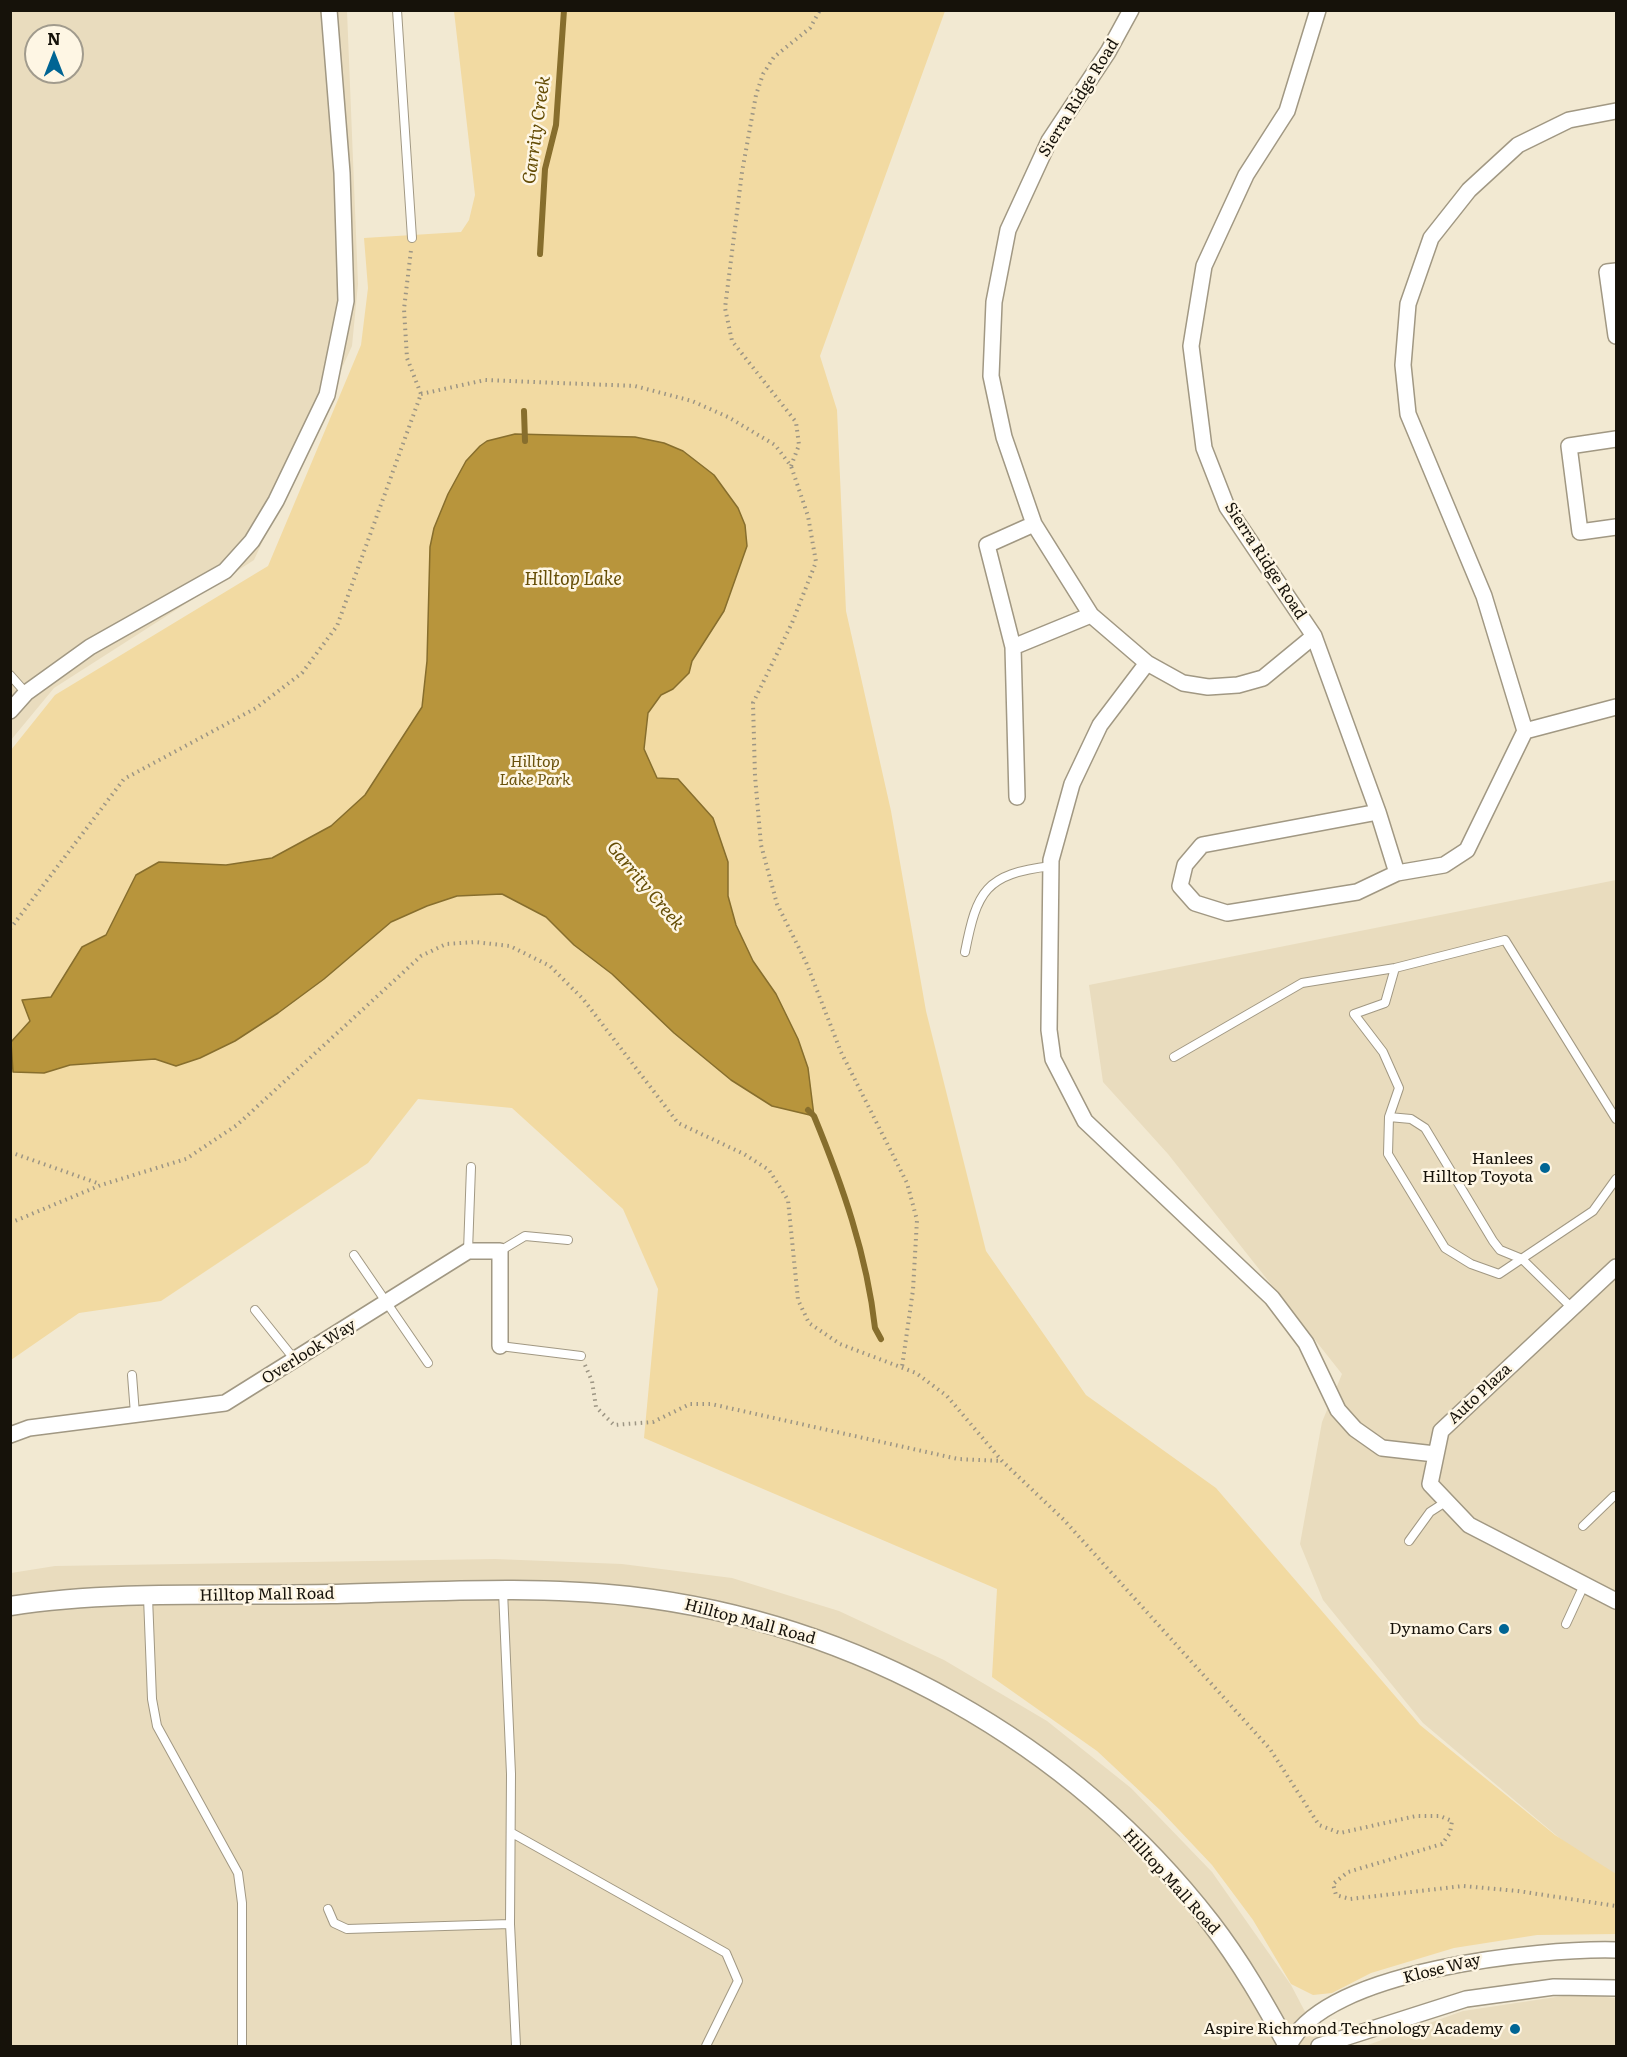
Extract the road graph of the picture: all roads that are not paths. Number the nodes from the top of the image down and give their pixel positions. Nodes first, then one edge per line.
1 (328, 10) edge
2 (397, 10) edge
3 (1131, 10) edge
4 (1318, 10) edge
5 (1617, 111) edge
6 (412, 237) road end
7 (1617, 271) edge
8 (1617, 336) edge
9 (1617, 439) edge
10 (1034, 524) junction
11 (1617, 528) edge
12 (1091, 615) junction
13 (1314, 636) junction
14 (1013, 646) junction
15 (1147, 663) junction
16 (10, 675) edge
17 (26, 693) junction
18 (1617, 707) edge
19 (10, 711) edge
20 (1525, 731) junction
21 (1017, 797) dead end
22 (1378, 812) junction
23 (1051, 866) junction
24 (1397, 873) junction
25 (965, 952) dead end
26 (1395, 968) junction
27 (1173, 1057) dead end
28 (1389, 1117) junction
29 (1617, 1119) edge
30 (471, 1167) dead end
31 (1617, 1179) edge
32 (568, 1240) dead end
33 (468, 1251) junction
34 (500, 1251) junction
35 (354, 1255) dead end
36 (1522, 1259) junction
37 (1617, 1267) edge
38 (387, 1303) junction
39 (1573, 1309) junction
40 (255, 1310) dead end
41 (500, 1346) joint
42 (581, 1356) road end
43 (296, 1361) junction
44 (428, 1363) dead end
45 (132, 1375) dead end
46 (135, 1414) junction
47 (10, 1435) edge
48 (1435, 1454) junction
49 (1617, 1497) edge
50 (1447, 1501) junction
51 (1583, 1526) dead end
52 (1409, 1541) dead end
53 (1584, 1585) junction
54 (504, 1591) junction
55 (148, 1597) junction
56 (1617, 1601) edge
57 (10, 1606) edge
58 (1566, 1624) dead end
59 (512, 1833) junction
60 (328, 1909) dead end
61 (510, 1924) junction
62 (1617, 1950) edge
63 (1617, 1988) edge
64 (242, 2046) edge
65 (516, 2046) edge
66 (706, 2046) edge
67 (1289, 2046) edge
68 (1319, 2046) edge

1 - 17 street
2 - 6 lane
3 - 10 street, Sierra Ridge Road
4 - 13 street, Sierra Ridge Road
5 - 20 street
7 - 8 street
9 - 11 street
10 - 12 street, Sierra Ridge Road
10 - 14 street
12 - 14 street
12 - 15 street, Sierra Ridge Road
13 - 15 street, Sierra Ridge Road
13 - 22 street, Sierra Ridge Road
14 - 21 street
15 - 23 street
16 - 17 lane
17 - 19 street
18 - 20 street
20 - 24 street
22 - 24 street, Sierra Ridge Road
22 - 24 street
23 - 25 lane
23 - 48 street
26 - 27 lane
26 - 28 lane
26 - 29 lane
28 - 36 lane
28 - 36 lane
30 - 33 lane
31 - 36 lane
32 - 34 lane
33 - 34 street
33 - 38 street, Overlook Way
34 - 41 street
35 - 38 lane
36 - 39 lane
37 - 39 street, Auto Plaza
38 - 43 street, Overlook Way
38 - 44 lane
39 - 48 street, Auto Plaza
40 - 43 lane
41 - 42 lane
43 - 46 street, Overlook Way
45 - 46 lane
46 - 47 street, Overlook Way
48 - 50 street, Auto Plaza
49 - 51 lane
50 - 52 lane
50 - 53 street, Auto Plaza
53 - 56 street, Auto Plaza
53 - 58 lane
54 - 55 street, Hilltop Mall Road
54 - 59 lane
54 - 67 street, Hilltop Mall Road
55 - 57 street, Hilltop Mall Road
55 - 64 lane
59 - 61 lane
59 - 66 lane
60 - 61 lane
61 - 65 lane
62 - 67 street, Klose Way
63 - 68 street

